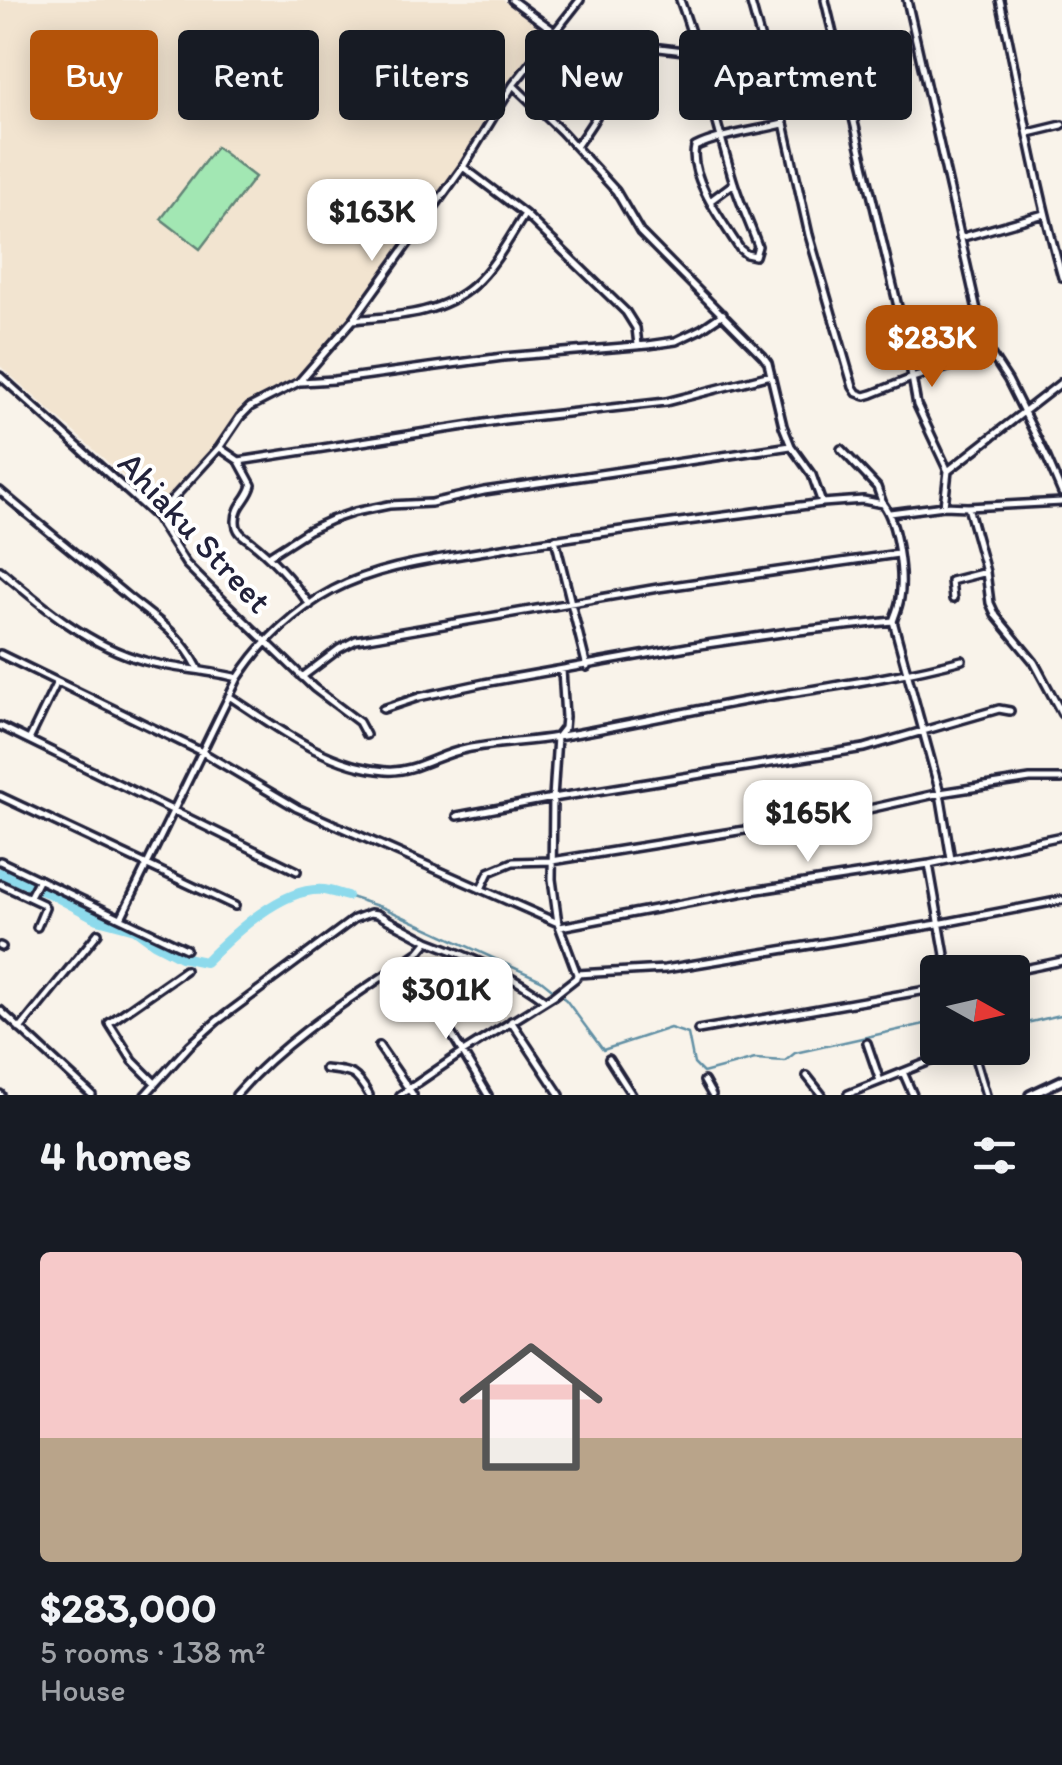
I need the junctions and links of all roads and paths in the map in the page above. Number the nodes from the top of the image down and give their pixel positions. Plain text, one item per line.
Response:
1 (512, 0) edge
2 (580, 0) edge
3 (680, 0) edge
4 (750, 0) edge
5 (825, 0) edge
6 (908, 0) edge
7 (1000, 0) edge
8 (552, 30) edge
9 (557, 30) edge
10 (691, 30) edge
11 (679, 50) edge
12 (525, 69) edge
13 (513, 84) junction
14 (717, 120) edge
15 (784, 124) junction
16 (1062, 125) edge
17 (1029, 133) junction
18 (722, 139) junction
19 (576, 147) junction
20 (463, 167) junction
21 (734, 184) junction
22 (710, 200) junction
23 (525, 214) junction
24 (1044, 214) junction
25 (960, 238) junction
26 (1062, 277) edge
27 (723, 314) junction
28 (353, 320) junction
29 (638, 346) junction
30 (990, 354) junction
31 (770, 375) junction
32 (0, 376) edge
33 (912, 378) junction
34 (298, 382) junction
35 (1062, 382) edge
36 (1023, 413) junction
37 (792, 446) junction
38 (219, 448) junction
39 (840, 449) dead end
40 (240, 461) junction
41 (948, 471) junction
42 (0, 490) edge
43 (1062, 493) edge
44 (1062, 502) edge
45 (822, 503) junction
46 (883, 504) junction
47 (944, 506) junction
48 (968, 507) junction
49 (890, 514) junction
50 (156, 518) junction
51 (555, 539) junction
52 (898, 554) junction
53 (270, 555) junction
54 (0, 570) edge
55 (986, 572) junction
56 (953, 599) dead end
57 (571, 602) junction
58 (310, 605) junction
59 (893, 621) junction
60 (265, 643) junction
61 (0, 654) edge
62 (962, 660) dead end
63 (587, 667) junction
64 (198, 668) junction
65 (562, 670) junction
66 (907, 674) junction
67 (302, 677) junction
68 (238, 678) junction
69 (56, 682) junction
70 (229, 696) junction
71 (383, 708) dead end
72 (1010, 711) dead end
73 (1062, 714) edge
74 (0, 726) edge
75 (924, 732) junction
76 (366, 735) dead end
77 (557, 737) junction
78 (30, 739) junction
79 (202, 752) junction
80 (1062, 779) edge
81 (940, 793) junction
82 (0, 796) edge
83 (553, 798) junction
84 (174, 811) junction
85 (457, 816) dead end
86 (1062, 836) edge
87 (951, 859) junction
88 (0, 860) edge
89 (552, 860) junction
90 (929, 864) junction
91 (147, 866) junction
92 (297, 870) dead end
93 (38, 881) junction
94 (0, 884) edge
95 (481, 889) junction
96 (31, 894) junction
97 (1062, 900) edge
98 (235, 906) dead end
99 (121, 918) junction
100 (938, 924) junction
101 (559, 925) junction
102 (37, 927) dead end
103 (98, 932) dead end
104 (428, 941) junction
105 (186, 949) dead end
106 (944, 955) edge
107 (1062, 961) edge
108 (1030, 968) edge
109 (185, 970) dead end
110 (577, 974) junction
111 (920, 991) edge
112 (545, 1000) junction
113 (0, 1010) edge
114 (442, 1018) dead end
115 (511, 1021) junction
116 (20, 1029) junction
117 (698, 1030) dead end
118 (867, 1043) dead end
119 (379, 1046) dead end
120 (462, 1052) junction
121 (609, 1059) dead end
122 (920, 1065) edge
123 (977, 1065) edge
124 (325, 1069) dead end
125 (902, 1072) junction
126 (807, 1076) dead end
127 (1062, 1080) edge
128 (704, 1081) dead end
129 (880, 1081) junction
130 (155, 1084) junction
131 (411, 1092) edge
132 (147, 1093) edge
133 (848, 1094) edge
134 (92, 1095) edge
135 (236, 1095) edge
136 (370, 1095) edge
137 (400, 1095) edge
138 (488, 1095) edge
139 (560, 1095) edge
140 (632, 1095) edge
141 (712, 1095) edge
142 (822, 1095) edge
143 (913, 1095) edge
144 (986, 1095) edge
145 (1030, 1095) edge

1 - 8 street
2 - 9 street
3 - 10 street
4 - 15 street
5 - 33 street
6 - 25 street
7 - 17 street
11 - 19 street
12 - 13 street
13 - 19 street
13 - 20 street
14 - 18 street
15 - 18 street
15 - 33 street
16 - 17 street
17 - 24 street
18 - 21 street
18 - 22 street
19 - 27 street
20 - 23 street
20 - 28 street
21 - 22 street
21 - 22 street
23 - 28 street
23 - 29 street
24 - 25 street
24 - 26 street
25 - 30 street
27 - 29 street
27 - 31 street
28 - 34 street
29 - 34 street
30 - 33 street
30 - 36 street
31 - 37 street
31 - 40 street
32 - 50 street, Ahiaku Street
33 - 41 street
34 - 38 street
35 - 36 street
36 - 41 street
36 - 43 street
37 - 45 street
37 - 53 street
38 - 40 street
38 - 50 street
39 - 46 street
40 - 53 street
41 - 47 street
42 - 64 street
44 - 48 street
45 - 46 street
45 - 51 street
46 - 49 street
47 - 48 street
47 - 49 street
48 - 55 street
49 - 52 street
50 - 60 street, Ahiaku Street
51 - 57 street
51 - 58 street
52 - 57 street
52 - 59 street
53 - 58 street
54 - 64 street
55 - 56 street
55 - 73 street
57 - 63 street
57 - 67 street
58 - 60 street
59 - 63 street
59 - 66 street
60 - 67 street, Ahiaku Street
60 - 68 street
61 - 69 street
62 - 66 street
63 - 65 street
64 - 68 street
65 - 71 street
65 - 77 street
66 - 75 street
66 - 77 street
67 - 76 street, Ahiaku Street
68 - 70 street
69 - 78 street
69 - 79 street
70 - 77 street
70 - 79 street
72 - 75 street
74 - 78 street
75 - 81 street
75 - 83 street
77 - 83 street
78 - 84 street
79 - 84 street
79 - 95 street
80 - 81 street
81 - 87 street
81 - 89 street
82 - 91 street
83 - 85 street
83 - 89 street
84 - 91 street
84 - 92 street
86 - 87 street
87 - 90 street
88 - 93 street
89 - 95 street
89 - 101 street
90 - 100 street
90 - 101 street
91 - 98 street
91 - 99 street
93 - 96 street
93 - 99 street
94 - 96 street
95 - 101 street
96 - 102 street
97 - 100 street
99 - 105 street
100 - 106 street
100 - 110 street
101 - 110 street
103 - 116 street
104 - 112 street
104 - 130 street
104 - 135 street
107 - 108 street
109 - 130 street
110 - 112 street
111 - 117 street
112 - 115 street
113 - 116 street
114 - 120 street
115 - 120 street
115 - 139 street
116 - 134 street
118 - 129 street
119 - 131 street
120 - 131 street
120 - 138 street
121 - 140 street
122 - 125 street
123 - 144 street
124 - 136 street
125 - 129 street
125 - 143 street
126 - 142 street
127 - 145 main road
128 - 141 street
129 - 133 street
130 - 132 street
131 - 137 street

